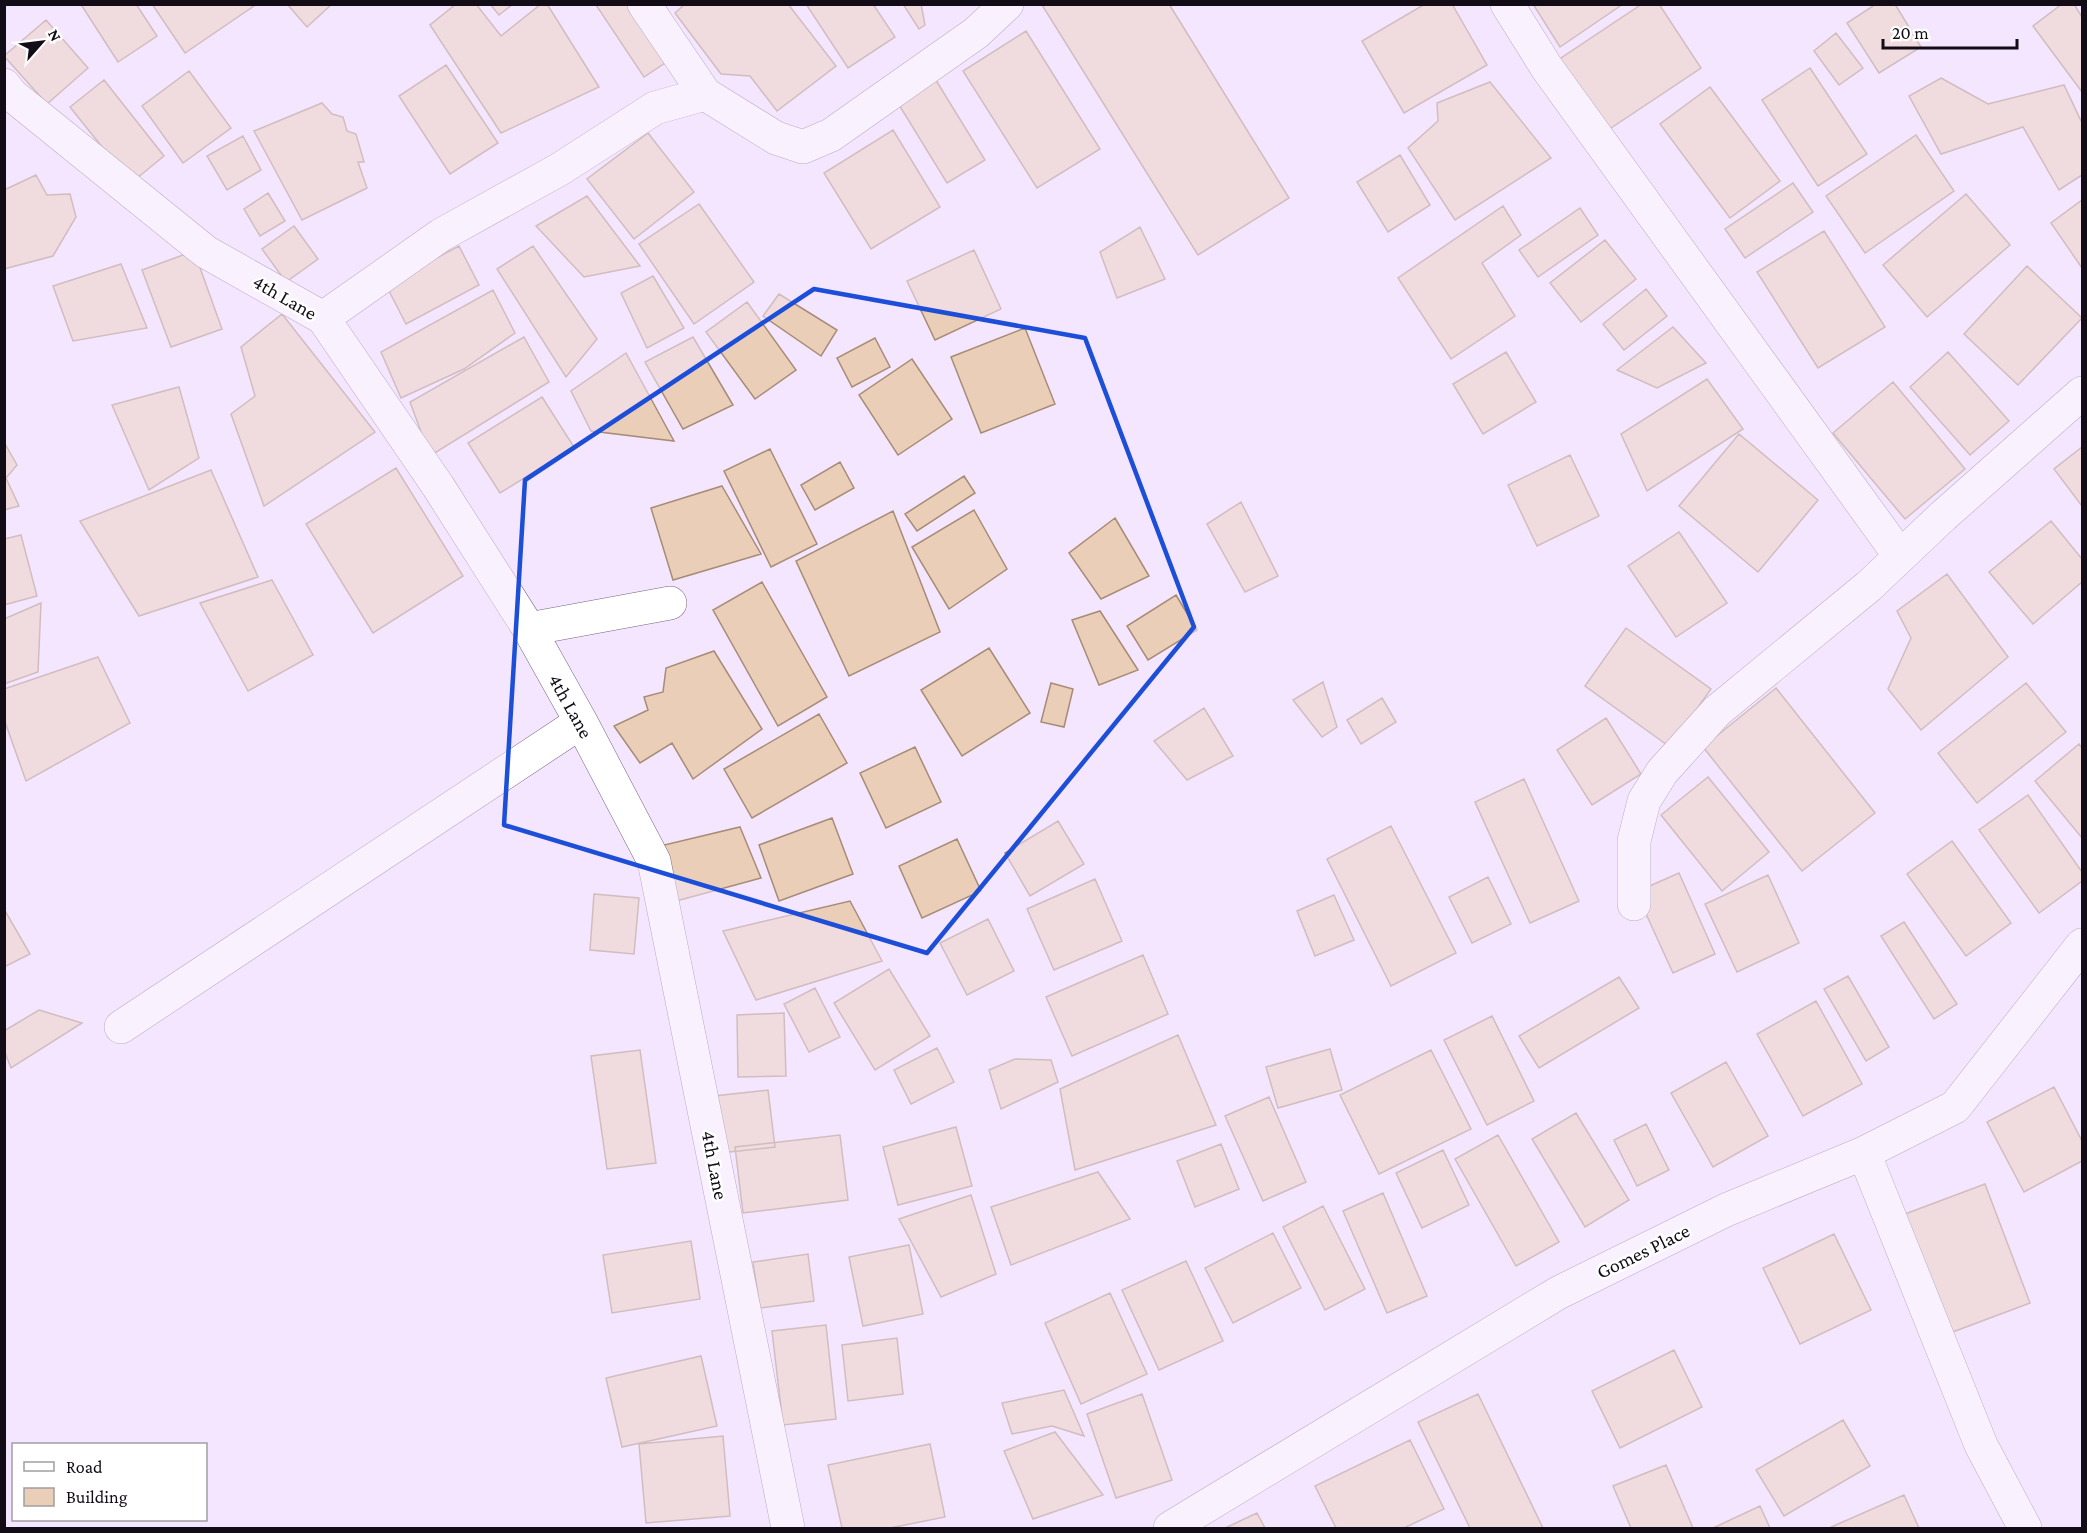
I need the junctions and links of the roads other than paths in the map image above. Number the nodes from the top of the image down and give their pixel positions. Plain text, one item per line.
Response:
1 (644, 4) edge
2 (1007, 4) edge
3 (1507, 4) edge
4 (705, 94) junction
5 (7, 98) edge
6 (322, 318) junction
7 (2082, 393) edge
8 (1900, 556) junction
9 (670, 603) dead end
10 (529, 629) junction
11 (581, 722) junction
12 (1634, 904) dead end
13 (2082, 945) edge
14 (121, 1027) dead end
15 (1864, 1153) junction
16 (788, 1528) edge
17 (1170, 1528) edge
18 (2025, 1528) edge

1 - 4 street
2 - 4 street
3 - 8 street
4 - 6 street
5 - 6 street, 4th Lane
6 - 10 street, 4th Lane
7 - 8 street
8 - 12 street
9 - 10 street
10 - 11 street, 4th Lane
11 - 14 street
11 - 16 street, 4th Lane
13 - 15 street, Gomes Place
15 - 17 street, Gomes Place
15 - 18 street

